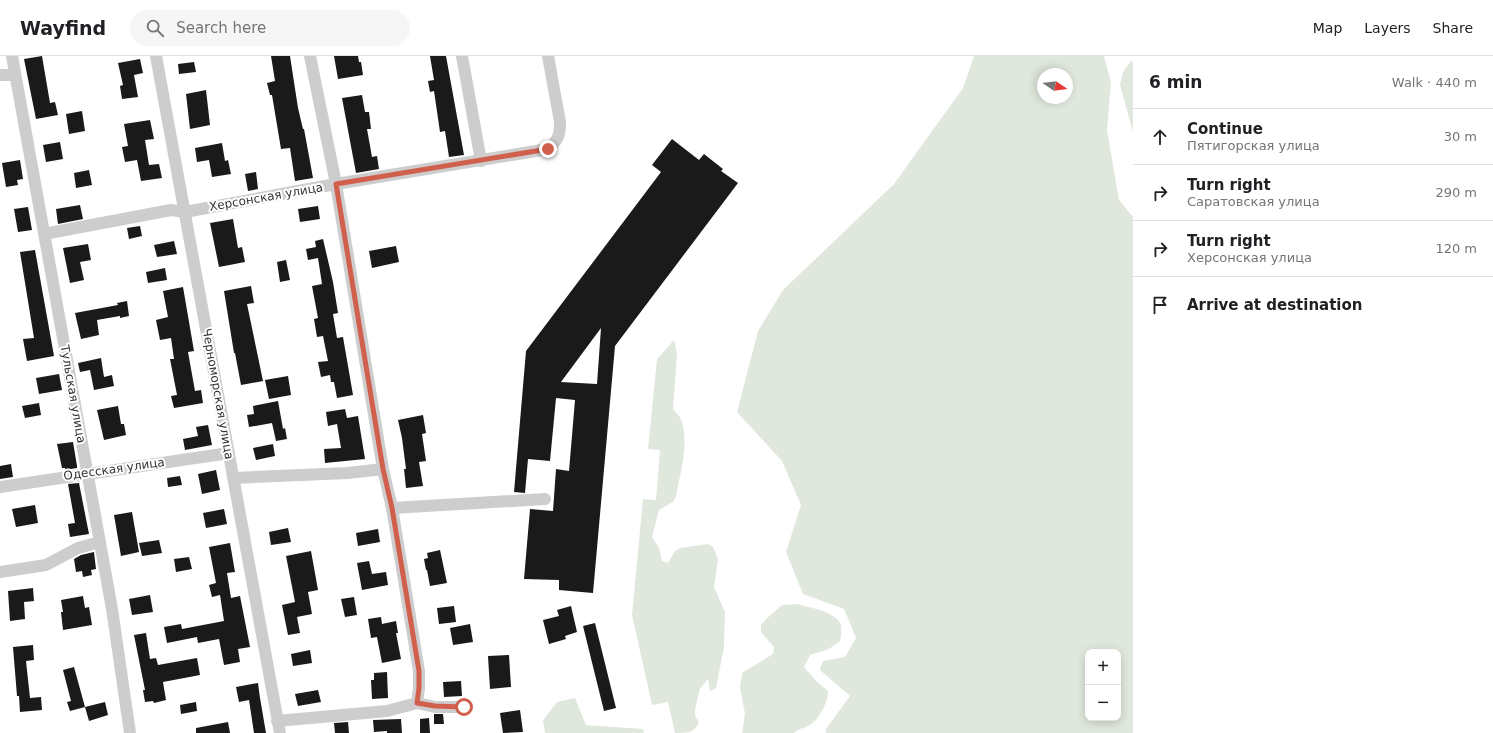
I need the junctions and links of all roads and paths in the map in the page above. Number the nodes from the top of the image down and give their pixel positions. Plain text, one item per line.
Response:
1 (12, 56) edge
2 (156, 56) edge
3 (310, 56) edge
4 (462, 56) edge
5 (548, 56) edge
6 (0, 75) edge
7 (15, 75) junction
8 (481, 161) junction
9 (336, 184) junction
10 (185, 212) junction
11 (44, 234) junction
12 (229, 453) junction
13 (383, 469) junction
14 (88, 473) junction
15 (233, 478) junction
16 (0, 486) edge
17 (545, 499) dead end
18 (392, 508) junction
19 (100, 542) junction
20 (0, 572) edge
21 (417, 703) junction
22 (464, 707) dead end
23 (279, 727) edge
24 (130, 733) edge

1 - 7 street, Тульская улица
2 - 10 street, Черноморская улица
3 - 9 street
4 - 8 street
5 - 8 street, Херсонская улица
6 - 7 street
7 - 11 street, Тульская улица
8 - 9 street, Херсонская улица
9 - 10 street, Херсонская улица
9 - 13 street
10 - 11 street, Херсонская улица
10 - 12 street, Черноморская улица
11 - 14 street, Тульская улица
12 - 14 street, Одесская улица
12 - 15 street, Черноморская улица
13 - 15 street
13 - 18 street
14 - 16 street, Одесская улица
14 - 19 street, Тульская улица
15 - 23 street, Черноморская улица
17 - 18 street
18 - 21 street
19 - 20 street
19 - 24 street, Тульская улица
21 - 22 street
21 - 23 street

